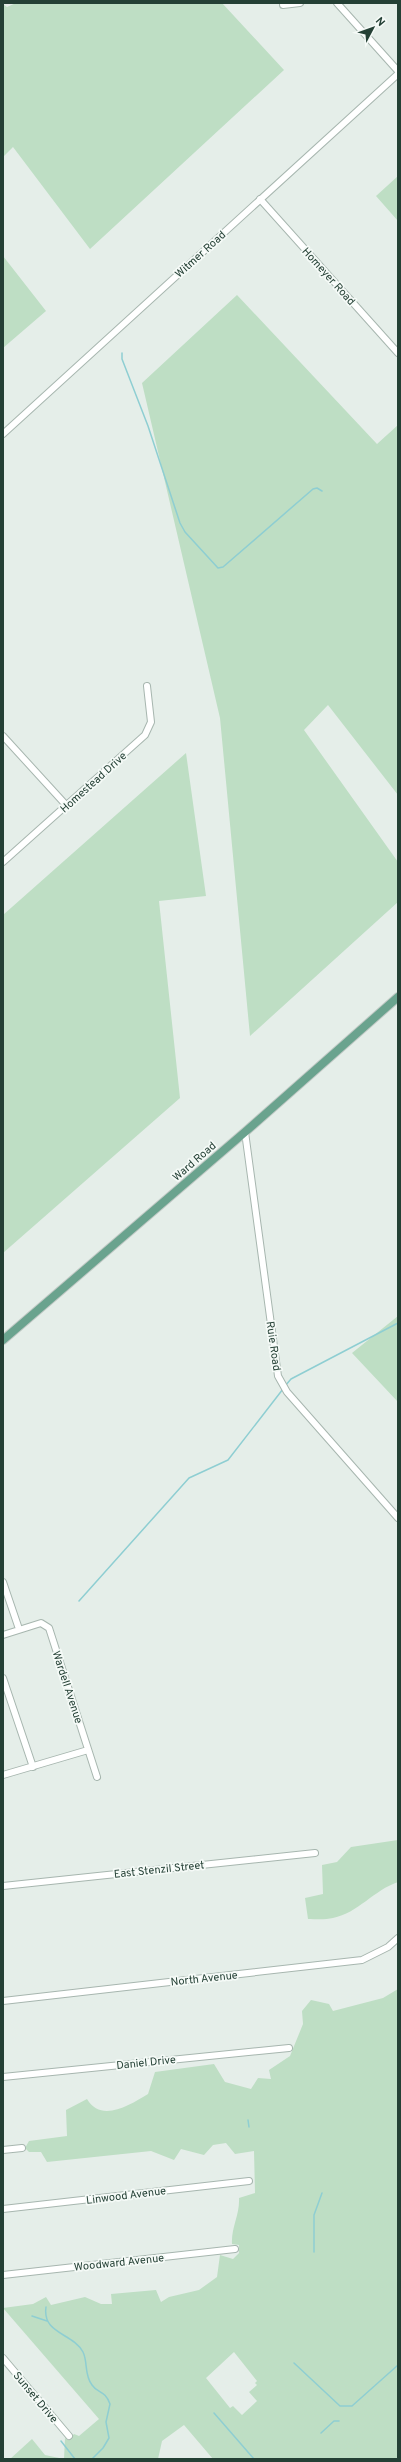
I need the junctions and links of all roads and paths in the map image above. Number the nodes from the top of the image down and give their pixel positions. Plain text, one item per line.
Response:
1 (300, 3) edge
2 (337, 3) edge
3 (283, 5) dead end
4 (398, 70) edge
5 (398, 74) edge
6 (260, 199) junction
7 (398, 353) edge
8 (3, 434) edge
9 (147, 686) dead end
10 (3, 736) edge
11 (66, 806) junction
12 (3, 862) edge
13 (398, 997) edge
14 (245, 1132) junction
15 (3, 1340) edge
16 (398, 1518) edge
17 (3, 1582) edge
18 (19, 1629) junction
19 (3, 1635) edge
20 (3, 1678) edge
21 (88, 1750) junction
22 (33, 1767) junction
23 (3, 1775) edge
24 (97, 1777) dead end
25 (315, 1853) dead end
26 (3, 1886) edge
27 (398, 1938) edge
28 (3, 2001) edge
29 (289, 2048) dead end
30 (3, 2077) edge
31 (22, 2148) dead end
32 (3, 2150) edge
33 (249, 2181) dead end
34 (3, 2209) edge
35 (235, 2250) dead end
36 (3, 2275) edge
37 (3, 2358) edge
38 (69, 2436) dead end

1 - 3 street
2 - 4 street
5 - 6 street, Witmer Road
6 - 7 street, Homeyer Road
6 - 8 street, Witmer Road
9 - 11 street, Homestead Drive
10 - 11 street
11 - 12 street, Homestead Drive
13 - 14 main road, Ward Road
14 - 15 main road, Ward Road
14 - 16 street, Ruie Road
17 - 18 street
18 - 19 street, Wardell Avenue
18 - 21 street, Wardell Avenue
20 - 22 street
21 - 22 street
21 - 24 street, Wardell Avenue
22 - 23 street
25 - 26 street, East Stenzil Street
27 - 28 street, North Avenue
29 - 30 street, Daniel Drive
31 - 32 street
33 - 34 street, Linwood Avenue
35 - 36 street, Woodward Avenue
37 - 38 street, Sunset Drive

